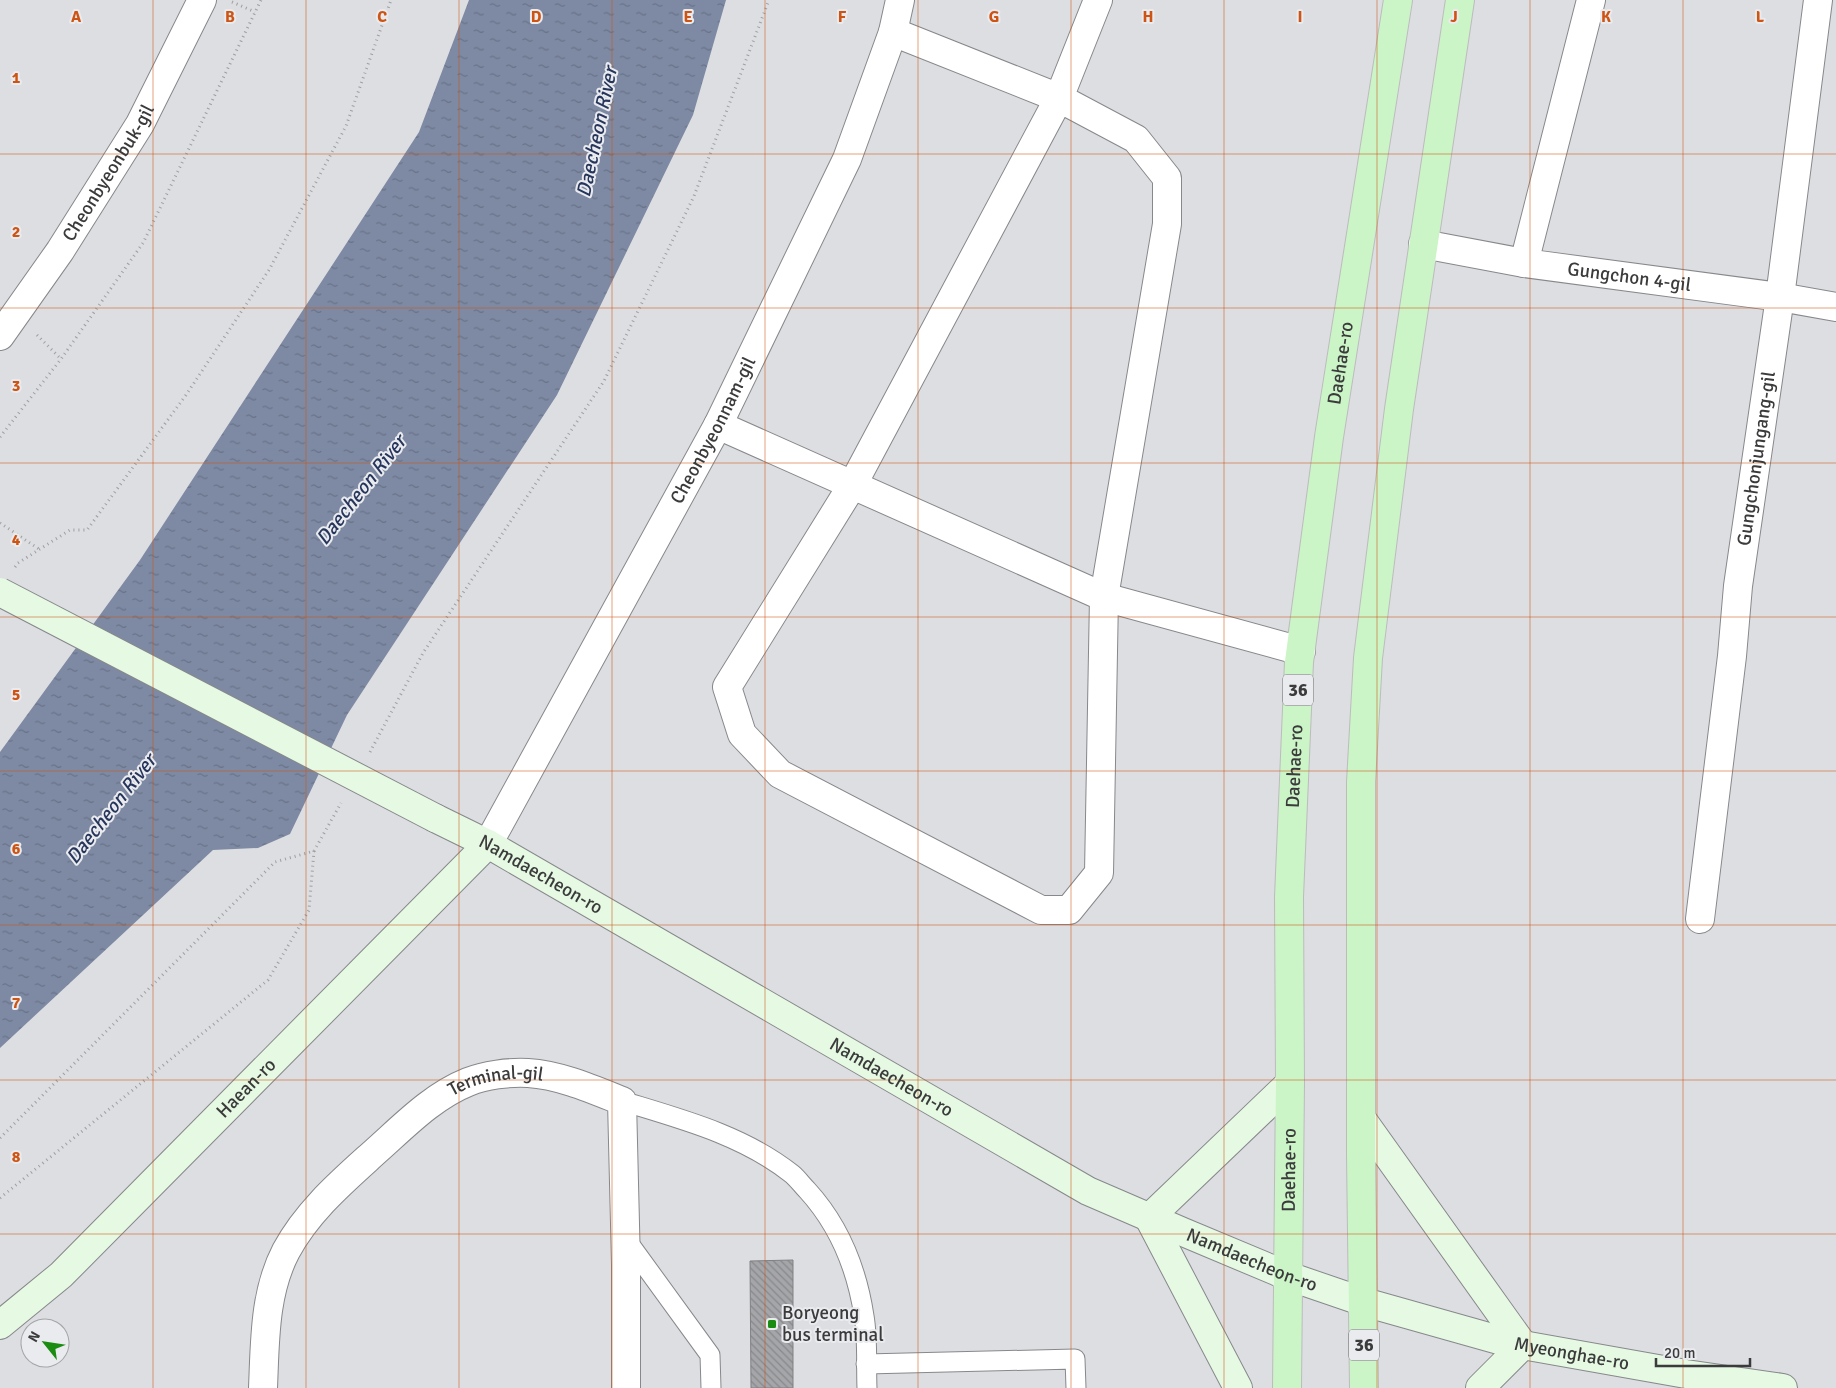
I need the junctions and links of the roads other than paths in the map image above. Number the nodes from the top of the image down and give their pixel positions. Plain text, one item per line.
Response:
1 (202, 0) edge
2 (900, 0) edge
3 (1098, 0) edge
4 (1398, 0) edge
5 (1460, 0) edge
6 (1591, 0) edge
7 (1818, 0) edge
8 (894, 32) junction
9 (1059, 98) junction
10 (1424, 244) junction
11 (1524, 262) junction
12 (1780, 297) junction
13 (1836, 307) edge
14 (0, 336) edge
15 (718, 425) junction
16 (853, 484) junction
17 (7, 581) edge
18 (1104, 597) junction
19 (1301, 651) junction
20 (488, 844) junction
21 (1700, 919) dead end
22 (1290, 1083) junction
23 (622, 1100) junction
24 (1361, 1118) junction
25 (1149, 1218) junction
26 (625, 1238) junction
27 (1288, 1276) junction
28 (1364, 1302) junction
29 (0, 1325) edge
30 (1523, 1345) junction
31 (866, 1364) junction
32 (263, 1388) edge
33 (626, 1388) edge
34 (711, 1388) edge
35 (867, 1388) edge
36 (1076, 1388) edge
37 (1238, 1388) edge
38 (1287, 1388) edge
39 (1364, 1388) edge
40 (1480, 1388) edge
41 (1783, 1388) edge

1 - 14 street, Cheonbyeonbuk-gil
2 - 8 street, Cheonbyeonnam-gil
3 - 9 street
4 - 19 main road, Daehae-ro / 36
5 - 10 main road, 36
6 - 11 street
7 - 12 street, Gungchonjungang-gil
8 - 9 street
8 - 15 street, Cheonbyeonnam-gil
9 - 16 street
9 - 18 street
10 - 11 street, Gungchon 4-gil
10 - 24 main road, 36
11 - 12 street, Gungchon 4-gil
12 - 13 street, Gungchon 4-gil
12 - 21 street, Gungchonjungang-gil
15 - 16 street
15 - 20 street, Cheonbyeonnam-gil
16 - 18 street
16 - 18 street
17 - 20 main road, Namdaecheon-ro, bridge
18 - 19 street
19 - 22 main road, Daehae-ro / 36
20 - 25 main road, Namdaecheon-ro
20 - 29 main road, Haean-ro
22 - 25 main road
22 - 27 main road, Daehae-ro / 36
23 - 26 street
23 - 31 lane
23 - 32 street, Terminal-gil
24 - 28 main road, 36
24 - 30 main road
25 - 27 main road, Namdaecheon-ro
25 - 37 main road
26 - 33 street
26 - 34 lane
27 - 28 main road, Namdaecheon-ro
27 - 38 main road, Daehae-ro / 36
28 - 30 main road, Myeonghae-ro
28 - 39 main road, 36
30 - 40 main road
30 - 41 main road, Myeonghae-ro
31 - 35 lane
31 - 36 lane

